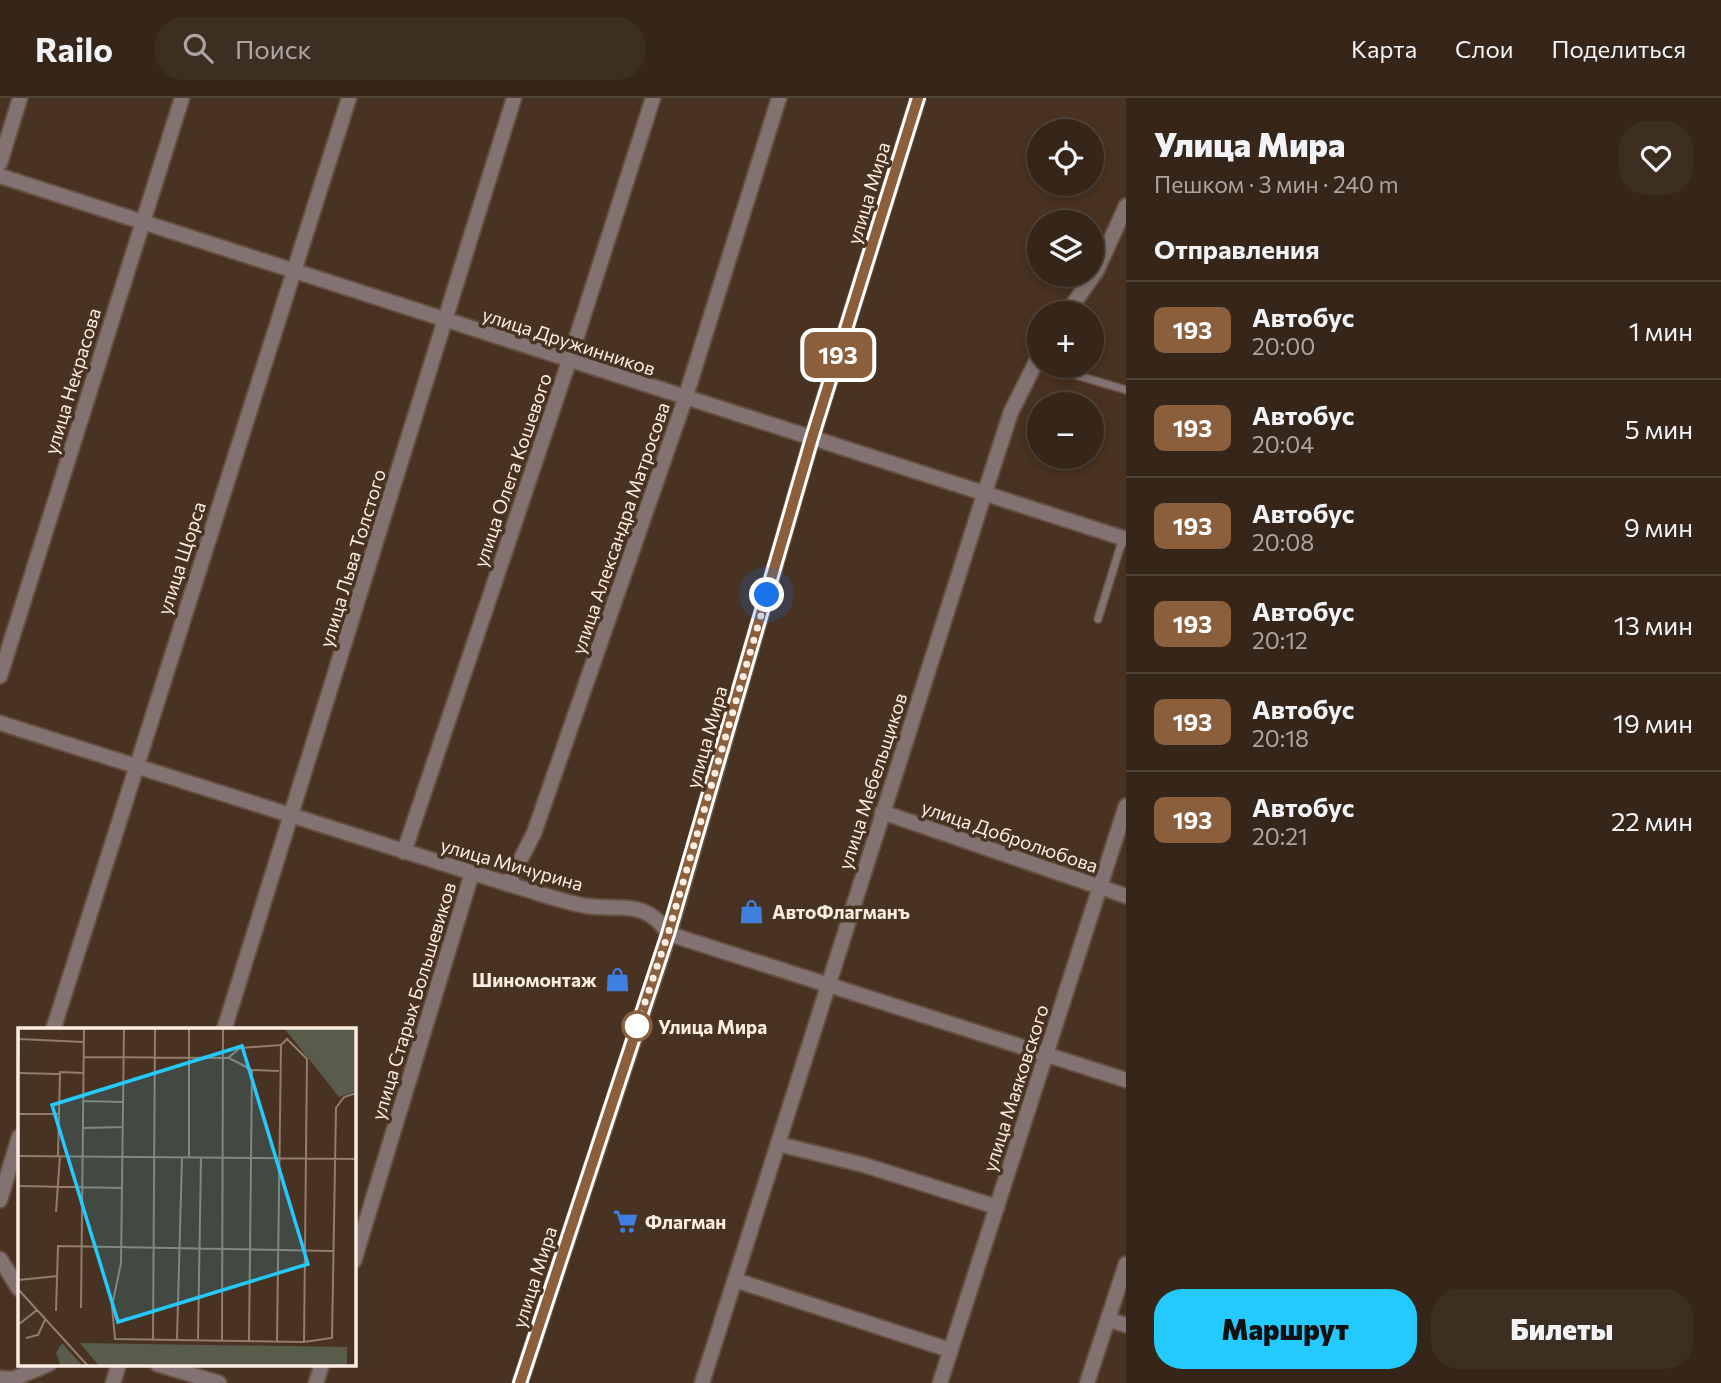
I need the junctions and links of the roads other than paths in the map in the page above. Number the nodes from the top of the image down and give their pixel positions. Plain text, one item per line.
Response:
1 (20, 98) edge
2 (182, 98) edge
3 (349, 98) edge
4 (514, 98) edge
5 (653, 98) edge
6 (779, 98) edge
7 (918, 98) edge
8 (0, 163) edge
9 (0, 177) edge
10 (1126, 206) edge
11 (142, 223) junction
12 (294, 272) junction
13 (1076, 301) edge
14 (446, 321) junction
15 (569, 361) junction
16 (1031, 378) edge
17 (1089, 378) edge
18 (1126, 390) edge
19 (685, 399) junction
20 (812, 438) junction
21 (984, 495) junction
22 (1125, 538) edge
23 (1098, 619) dead end
24 (0, 676) edge
25 (0, 723) edge
26 (134, 766) junction
27 (1126, 806) edge
28 (882, 812) junction
29 (292, 815) junction
30 (404, 852) junction
31 (472, 873) junction
32 (508, 884) junction
33 (1101, 887) junction
34 (1126, 896) edge
35 (668, 934) junction
36 (828, 983) junction
37 (54, 1028) edge
38 (225, 1028) edge
39 (1047, 1054) junction
40 (1126, 1080) edge
41 (18, 1141) edge
42 (778, 1144) junction
43 (0, 1200) edge
44 (997, 1208) junction
45 (355, 1258) edge
46 (0, 1259) edge
47 (1126, 1264) edge
48 (735, 1280) junction
49 (18, 1287) edge
50 (1109, 1320) junction
51 (1126, 1325) edge
52 (950, 1350) junction
53 (44, 1366) edge
54 (118, 1366) edge
55 (164, 1366) edge
56 (321, 1366) edge
57 (0, 1378) edge
58 (113, 1383) edge
59 (219, 1383) edge
60 (316, 1383) edge
61 (520, 1383) edge
62 (702, 1383) edge
63 (940, 1383) edge
64 (1087, 1383) edge

1 - 8 street
2 - 11 street, улица Некрасова
3 - 12 street, улица Щорса
4 - 14 street, улица Льва Толстого
5 - 15 street, улица Олега Кошевого
6 - 19 street, улица Александра Матросова
7 - 20 street, улица Мира
9 - 11 street, улица Дружинников
10 - 13 street
11 - 12 street, улица Дружинников
11 - 24 street, улица Некрасова
12 - 14 street, улица Дружинников
12 - 26 street, улица Щорса
14 - 15 street, улица Дружинников
14 - 29 street, улица Льва Толстого
15 - 19 street, улица Дружинников
15 - 30 street, улица Олега Кошевого
16 - 21 street, улица Мебельщиков
17 - 18 lane
19 - 20 street, улица Дружинников
19 - 32 street, улица Александра Матросова
20 - 21 street, улица Дружинников
20 - 35 street, улица Мира
21 - 22 street, улица Дружинников
21 - 28 street, улица Мебельщиков
22 - 23 lane
25 - 26 street, улица Мичурина
26 - 29 street, улица Мичурина
26 - 37 street, улица Щорса
27 - 33 street, улица Маяковского
28 - 33 street, улица Добролюбова
28 - 36 street, улица Мебельщиков
29 - 30 street, улица Мичурина
29 - 38 street, улица Льва Толстого
30 - 31 street, улица Мичурина
31 - 32 street, улица Мичурина
31 - 45 street, улица Старых Большевиков
32 - 35 street, улица Мичурина
33 - 34 street, улица Добролюбова
33 - 39 street, улица Маяковского
35 - 36 street, улица Мичурина
35 - 61 street, улица Мира
36 - 39 street, улица Мичурина
36 - 42 street, улица Мебельщиков
39 - 40 street, улица Мичурина
39 - 44 street, улица Маяковского
41 - 43 street
42 - 44 street
42 - 48 street, улица Мебельщиков
44 - 52 street, улица Маяковского
46 - 49 street
47 - 50 street
48 - 52 street
48 - 62 street, улица Мебельщиков
50 - 51 street
50 - 64 street
52 - 63 street, улица Маяковского
53 - 57 street
54 - 58 street
55 - 59 street
56 - 60 street

